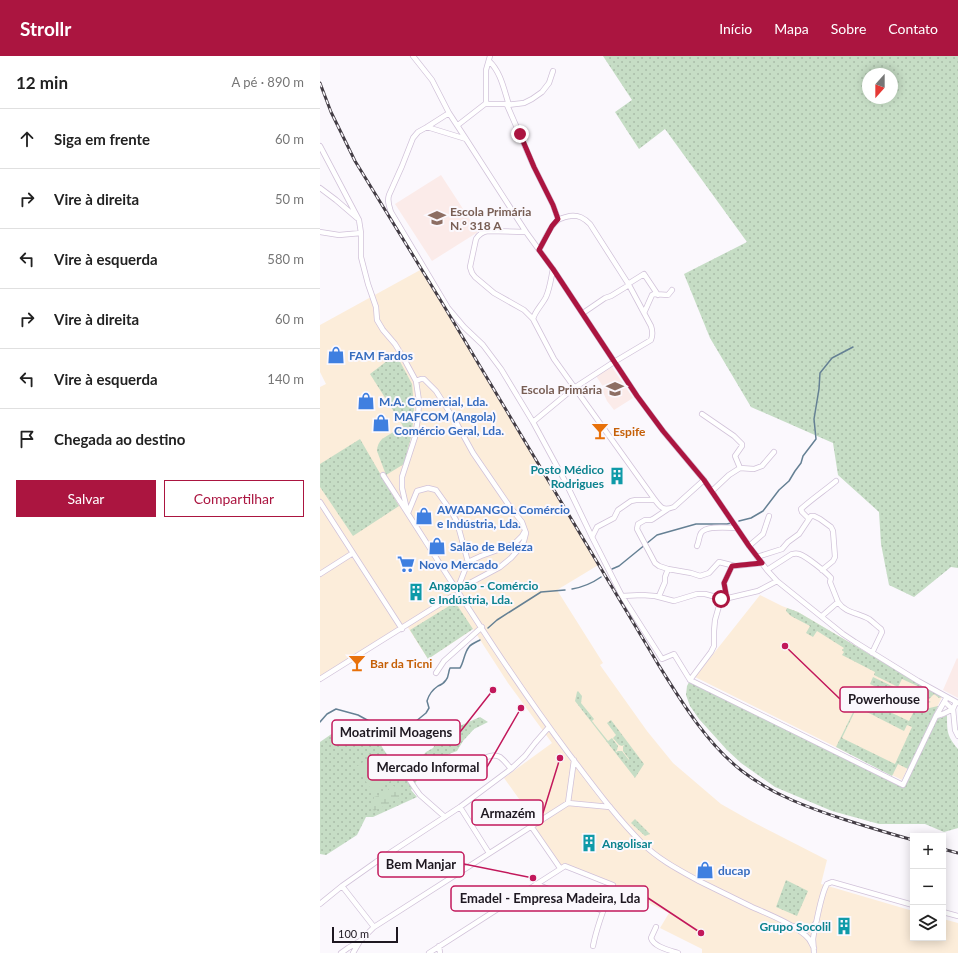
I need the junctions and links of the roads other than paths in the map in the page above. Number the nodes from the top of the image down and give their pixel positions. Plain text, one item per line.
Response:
1 (413, 56) edge
2 (490, 59) edge
3 (553, 71) dead end
4 (486, 104) junction
5 (508, 105) junction
6 (449, 112) junction
7 (458, 125) junction
8 (427, 128) junction
9 (466, 139) junction
10 (320, 146) edge
11 (320, 188) edge
12 (558, 219) junction
13 (359, 220) junction
14 (320, 232) edge
15 (526, 232) junction
16 (361, 233) junction
17 (539, 250) junction
18 (553, 269) junction
19 (629, 284) junction
20 (672, 290) dead end
21 (658, 294) junction
22 (583, 313) junction
23 (644, 313) junction
24 (533, 319) junction
25 (614, 362) junction
26 (416, 381) junction
27 (574, 388) junction
28 (702, 414) dead end
29 (533, 422) junction
30 (774, 452) dead end
31 (740, 468) junction
32 (383, 475) dead end
33 (704, 480) junction
34 (836, 481) dead end
35 (712, 491) junction
36 (655, 500) junction
37 (320, 502) edge
38 (668, 509) junction
39 (408, 513) junction
40 (769, 516) dead end
41 (809, 519) junction
42 (737, 528) junction
43 (526, 530) junction
44 (592, 537) junction
45 (697, 546) dead end
46 (749, 546) junction
47 (353, 553) junction
48 (757, 557) junction
49 (468, 562) junction
50 (762, 563) junction
51 (732, 566) junction
52 (668, 569) junction
53 (767, 570) junction
54 (822, 570) junction
55 (320, 574) edge
56 (777, 581) junction
57 (457, 590) junction
58 (622, 596) junction
59 (659, 596) junction
60 (721, 599) junction
61 (727, 599) junction
62 (463, 600) junction
63 (838, 602) junction
64 (822, 616) junction
65 (482, 627) junction
66 (402, 629) junction
67 (872, 653) junction
68 (436, 673) dead end
69 (320, 679) edge
70 (690, 680) junction
71 (946, 700) junction
72 (957, 703) edge
73 (953, 709) junction
74 (936, 716) junction
75 (549, 727) junction
76 (958, 736) edge
77 (574, 760) junction
78 (460, 766) dead end
79 (511, 769) junction
80 (403, 770) dead end
81 (568, 802) junction
82 (460, 807) junction
83 (610, 807) junction
84 (445, 817) junction
85 (531, 826) junction
86 (489, 853) junction
87 (560, 868) junction
88 (536, 884) junction
89 (342, 886) junction
90 (320, 904) edge
91 (910, 904) edge
92 (603, 911) junction
93 (946, 913) edge
94 (958, 916) edge
95 (786, 923) junction
96 (816, 923) junction
97 (374, 927) junction
98 (656, 927) dead end
99 (360, 941) junction
100 (439, 946) junction
101 (593, 946) dead end
102 (814, 950) edge
103 (341, 953) edge
104 (353, 953) edge
105 (429, 953) edge
106 (440, 953) edge
107 (678, 953) edge

1 - 6 street
2 - 4 street
2 - 5 street
3 - 5 street
4 - 5 street
4 - 7 street
5 - 12 street
6 - 7 street
6 - 8 street
7 - 9 street
8 - 9 street
8 - 29 street
9 - 15 street
10 - 13 street
11 - 13 street
12 - 17 street
12 - 19 street
13 - 16 street
14 - 16 street
15 - 17 street
15 - 24 street
16 - 26 street
17 - 18 street
18 - 22 street
18 - 24 street
19 - 21 street
19 - 22 street
19 - 23 street
20 - 21 street
21 - 23 street
22 - 25 street
23 - 25 street
24 - 27 street
25 - 27 street
25 - 33 street
26 - 39 street
26 - 43 street
27 - 29 street
27 - 36 street
28 - 31 street
29 - 44 street
30 - 31 street
31 - 35 street
32 - 39 street
33 - 35 street
33 - 38 street
34 - 41 street
35 - 42 street
36 - 38 street
36 - 44 street
37 - 47 street
38 - 52 street
39 - 49 street
39 - 57 street
40 - 46 street
41 - 48 street
41 - 54 street
42 - 45 street
42 - 46 street
43 - 49 street
43 - 57 street
44 - 58 street
46 - 48 street
47 - 55 street
47 - 66 street
48 - 50 street
49 - 57 street
50 - 51 street
50 - 53 street
51 - 52 street
51 - 61 street
52 - 59 street
53 - 54 street
53 - 56 street
54 - 63 street
56 - 61 street
56 - 64 street
57 - 62 street
58 - 59 street
58 - 70 street
59 - 60 street
60 - 61 street
60 - 70 street
62 - 65 street
62 - 66 street
63 - 64 street
63 - 67 street
64 - 67 street
65 - 68 street
65 - 75 street
66 - 69 street
67 - 71 street
70 - 74 street
71 - 72 street
71 - 73 street
71 - 74 street
72 - 73 street
73 - 74 street
73 - 76 street
75 - 77 street
75 - 79 street
77 - 81 street
77 - 83 street
78 - 79 street
79 - 82 street
80 - 84 street
81 - 83 street
81 - 85 street
82 - 84 street
82 - 86 street
83 - 95 street
84 - 89 street
85 - 86 street
85 - 87 street
86 - 97 street
87 - 88 street
87 - 92 street
88 - 92 street
88 - 100 street
89 - 90 street
89 - 97 street
91 - 96 street
92 - 101 street
93 - 94 street
95 - 96 street
95 - 102 street
96 - 102 street
97 - 99 street
98 - 107 street
99 - 103 street
99 - 104 street
100 - 105 street
100 - 106 street

